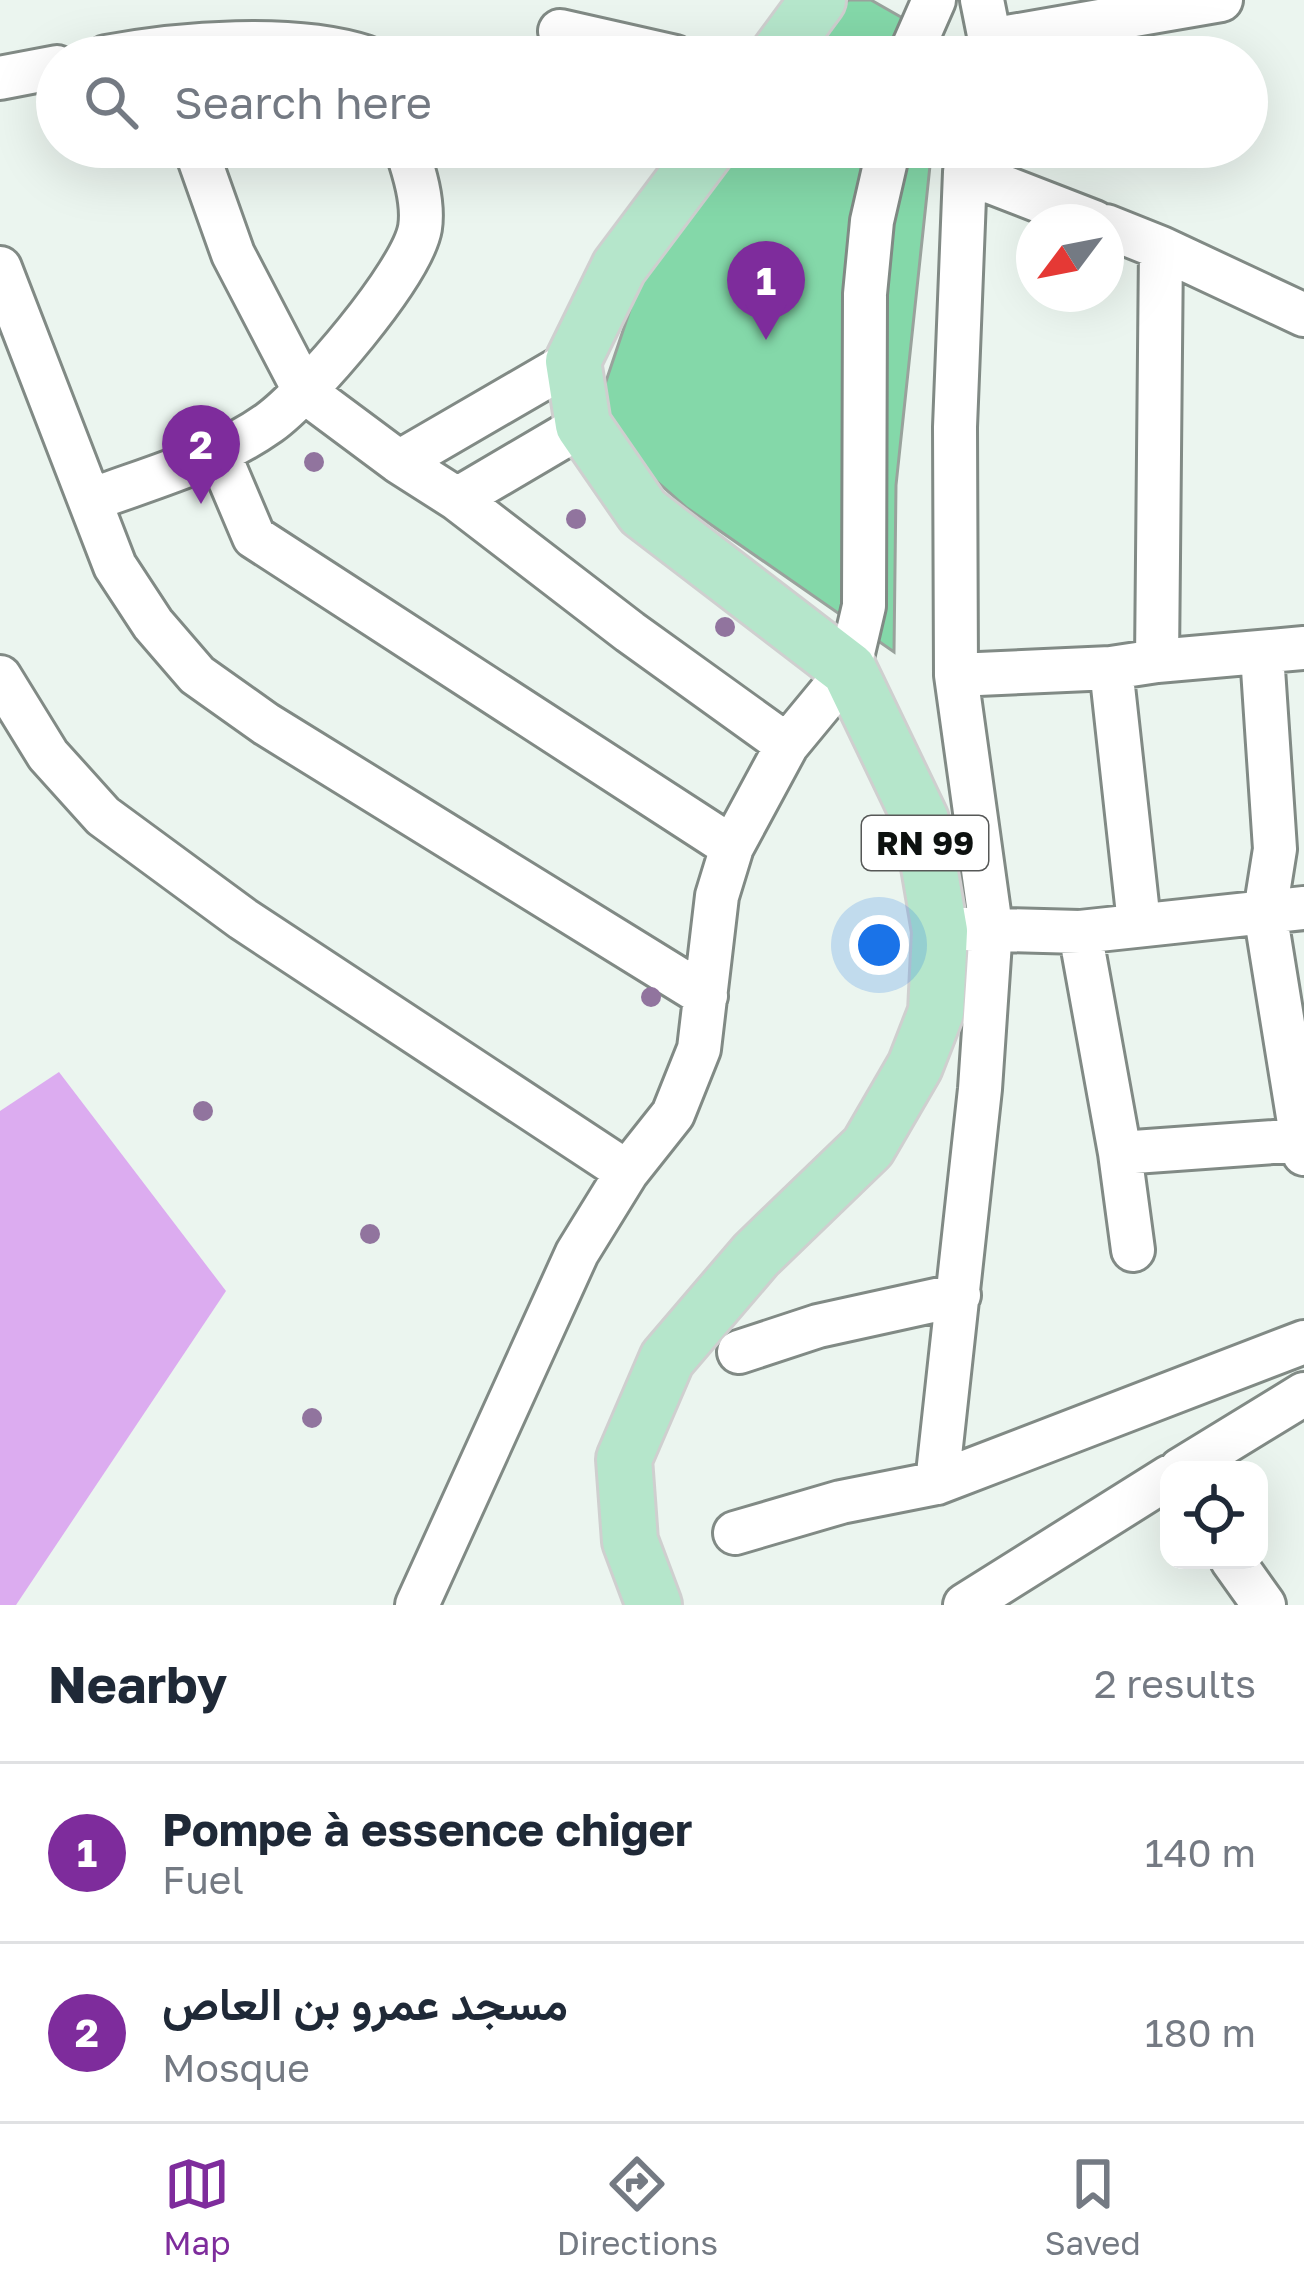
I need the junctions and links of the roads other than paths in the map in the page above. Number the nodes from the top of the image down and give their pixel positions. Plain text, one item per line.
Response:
1 (818, 0) edge
2 (934, 0) edge
3 (1221, 0) edge
4 (560, 31) dead end
5 (986, 32) edge
6 (582, 36) edge
7 (791, 36) edge
8 (918, 36) edge
9 (36, 71) edge
10 (0, 78) edge
11 (202, 168) edge
12 (413, 168) edge
13 (694, 168) edge
14 (884, 168) edge
15 (968, 168) edge
16 (986, 168) edge
17 (1058, 204) edge
18 (1124, 233) edge
19 (1161, 248) junction
20 (0, 268) edge
21 (1304, 315) edge
22 (573, 361) junction
23 (305, 392) junction
24 (583, 425) junction
25 (218, 452) junction
26 (399, 462) junction
27 (458, 499) junction
28 (91, 500) junction
29 (1304, 648) edge
30 (1262, 654) junction
31 (1157, 661) junction
32 (1111, 668) junction
33 (849, 670) junction
34 (956, 675) junction
35 (0, 677) edge
36 (787, 745) junction
37 (732, 847) junction
38 (1284, 910) edge
39 (1139, 923) junction
40 (965, 929) junction
41 (1080, 932) junction
42 (706, 996) junction
43 (1303, 1147) edge
44 (1120, 1153) junction
45 (627, 1172) junction
46 (1133, 1250) dead end
47 (959, 1294) junction
48 (1304, 1342) edge
49 (739, 1352) dead end
50 (1304, 1394) edge
51 (1195, 1461) edge
52 (937, 1483) junction
53 (1160, 1483) edge
54 (735, 1533) dead end
55 (1238, 1569) edge
56 (981, 1600) edge
57 (417, 1605) edge
58 (655, 1605) edge
59 (1264, 1605) edge

1 - 7 main road
2 - 8 street
3 - 5 street
4 - 6 street
9 - 10 street
11 - 23 street
12 - 23 street
13 - 22 main road
14 - 33 street
15 - 34 street
16 - 17 street
18 - 19 street
19 - 21 street
19 - 31 street
20 - 28 street
22 - 24 main road, RN 99
22 - 26 street
23 - 25 street
23 - 26 street
24 - 27 street
24 - 33 main road, RN 99
25 - 28 street
25 - 37 street
26 - 27 street
27 - 36 street
28 - 42 street
29 - 30 street
30 - 31 street
30 - 38 street
31 - 32 street
32 - 34 street
32 - 39 street
33 - 36 street
33 - 40 main road, RN 99
34 - 40 street
35 - 45 street
36 - 37 street
37 - 42 street
38 - 39 street
38 - 43 street
39 - 41 street
40 - 41 street
40 - 47 street
40 - 58 main road, RN 99
41 - 44 street
42 - 45 street
43 - 44 street
44 - 46 street
45 - 57 street
47 - 49 street
47 - 52 street
48 - 52 street
50 - 51 street
52 - 54 street
53 - 56 street
55 - 59 street

